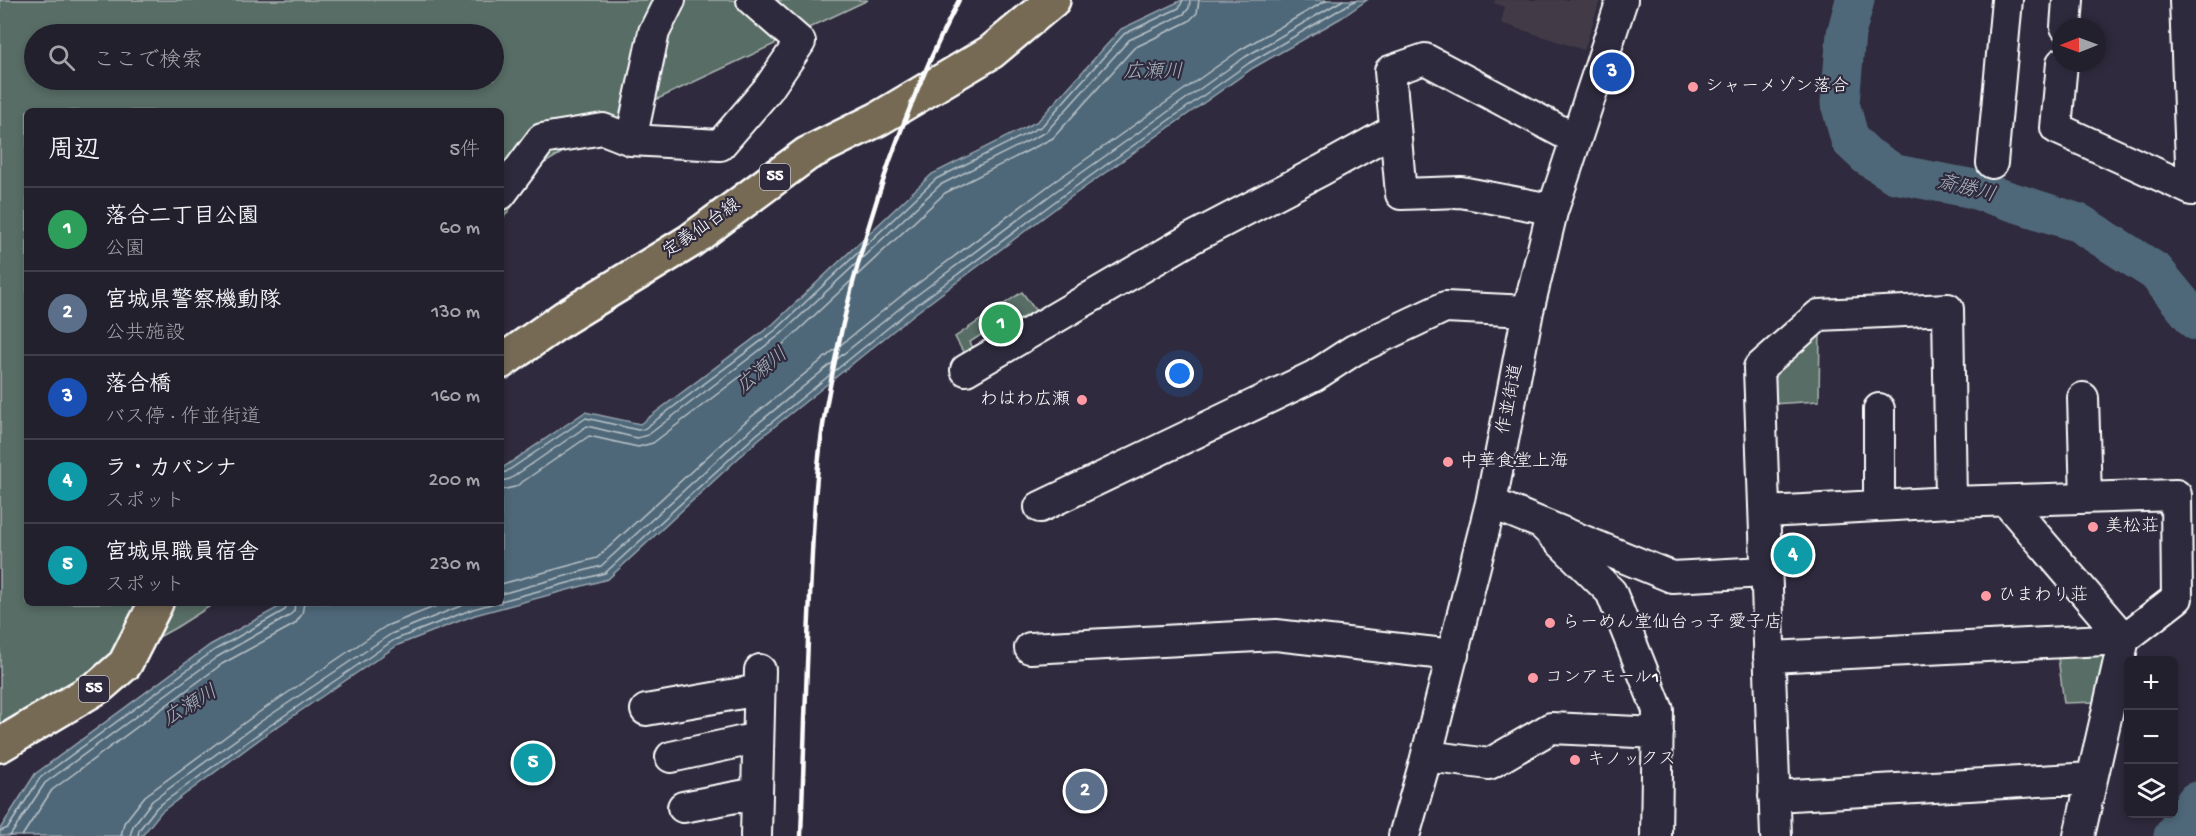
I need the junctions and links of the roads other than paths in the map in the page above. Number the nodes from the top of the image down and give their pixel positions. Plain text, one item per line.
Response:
1 (670, 0) edge
2 (752, 0) edge
3 (1053, 0) edge
4 (1622, 0) edge
5 (2007, 0) edge
6 (2068, 0) edge
7 (2185, 0) edge
8 (2067, 18) edge
9 (2061, 72) edge
10 (1394, 130) junction
11 (1575, 139) junction
12 (631, 140) junction
13 (1992, 163) dead end
14 (504, 190) edge
15 (2194, 190) edge
16 (1552, 212) junction
17 (1528, 311) junction
18 (504, 360) edge
19 (966, 369) dead end
20 (2083, 398) dead end
21 (1879, 409) dead end
22 (2086, 498) junction
23 (2006, 501) junction
24 (1951, 502) junction
25 (1491, 503) junction
26 (1879, 506) junction
27 (1040, 507) dead end
28 (1765, 512) junction
29 (1542, 524) junction
30 (1765, 572) junction
31 (154, 606) edge
32 (2124, 639) junction
33 (1030, 648) dead end
34 (1453, 655) junction
35 (1769, 657) junction
36 (646, 710) dead end
37 (1658, 733) junction
38 (758, 738) junction
39 (0, 745) edge
40 (1427, 756) junction
41 (671, 757) dead end
42 (2092, 778) junction
43 (757, 793) junction
44 (1774, 796) junction
45 (683, 807) dead end
46 (756, 836) edge
47 (1404, 836) edge
48 (1656, 836) edge
49 (1776, 836) edge
50 (2079, 836) edge

1 - 12 street
2 - 12 street
3 - 18 main road, 定義仙台線 / 55
4 - 11 street, 作並街道
5 - 13 street
6 - 8 street
7 - 15 street
9 - 15 street
10 - 11 street
10 - 16 street
10 - 19 street
11 - 16 street, 作並街道
12 - 14 street
16 - 17 street, 作並街道
17 - 25 street, 作並街道
17 - 27 street
20 - 22 street
21 - 26 street
22 - 23 street
22 - 32 street
23 - 24 street
23 - 32 street
24 - 26 street
24 - 28 street
25 - 29 street
25 - 34 street, 作並街道
26 - 28 street
28 - 30 street
29 - 30 street
29 - 37 street
30 - 35 street
31 - 39 main road, 55
32 - 35 street
32 - 42 street
33 - 34 street
34 - 40 street, 作並街道
35 - 44 street
36 - 38 street
37 - 40 street
37 - 48 street
38 - 41 street
38 - 43 street
40 - 47 street, 作並街道
42 - 44 street
42 - 50 street
43 - 45 street
43 - 46 street
44 - 49 street

